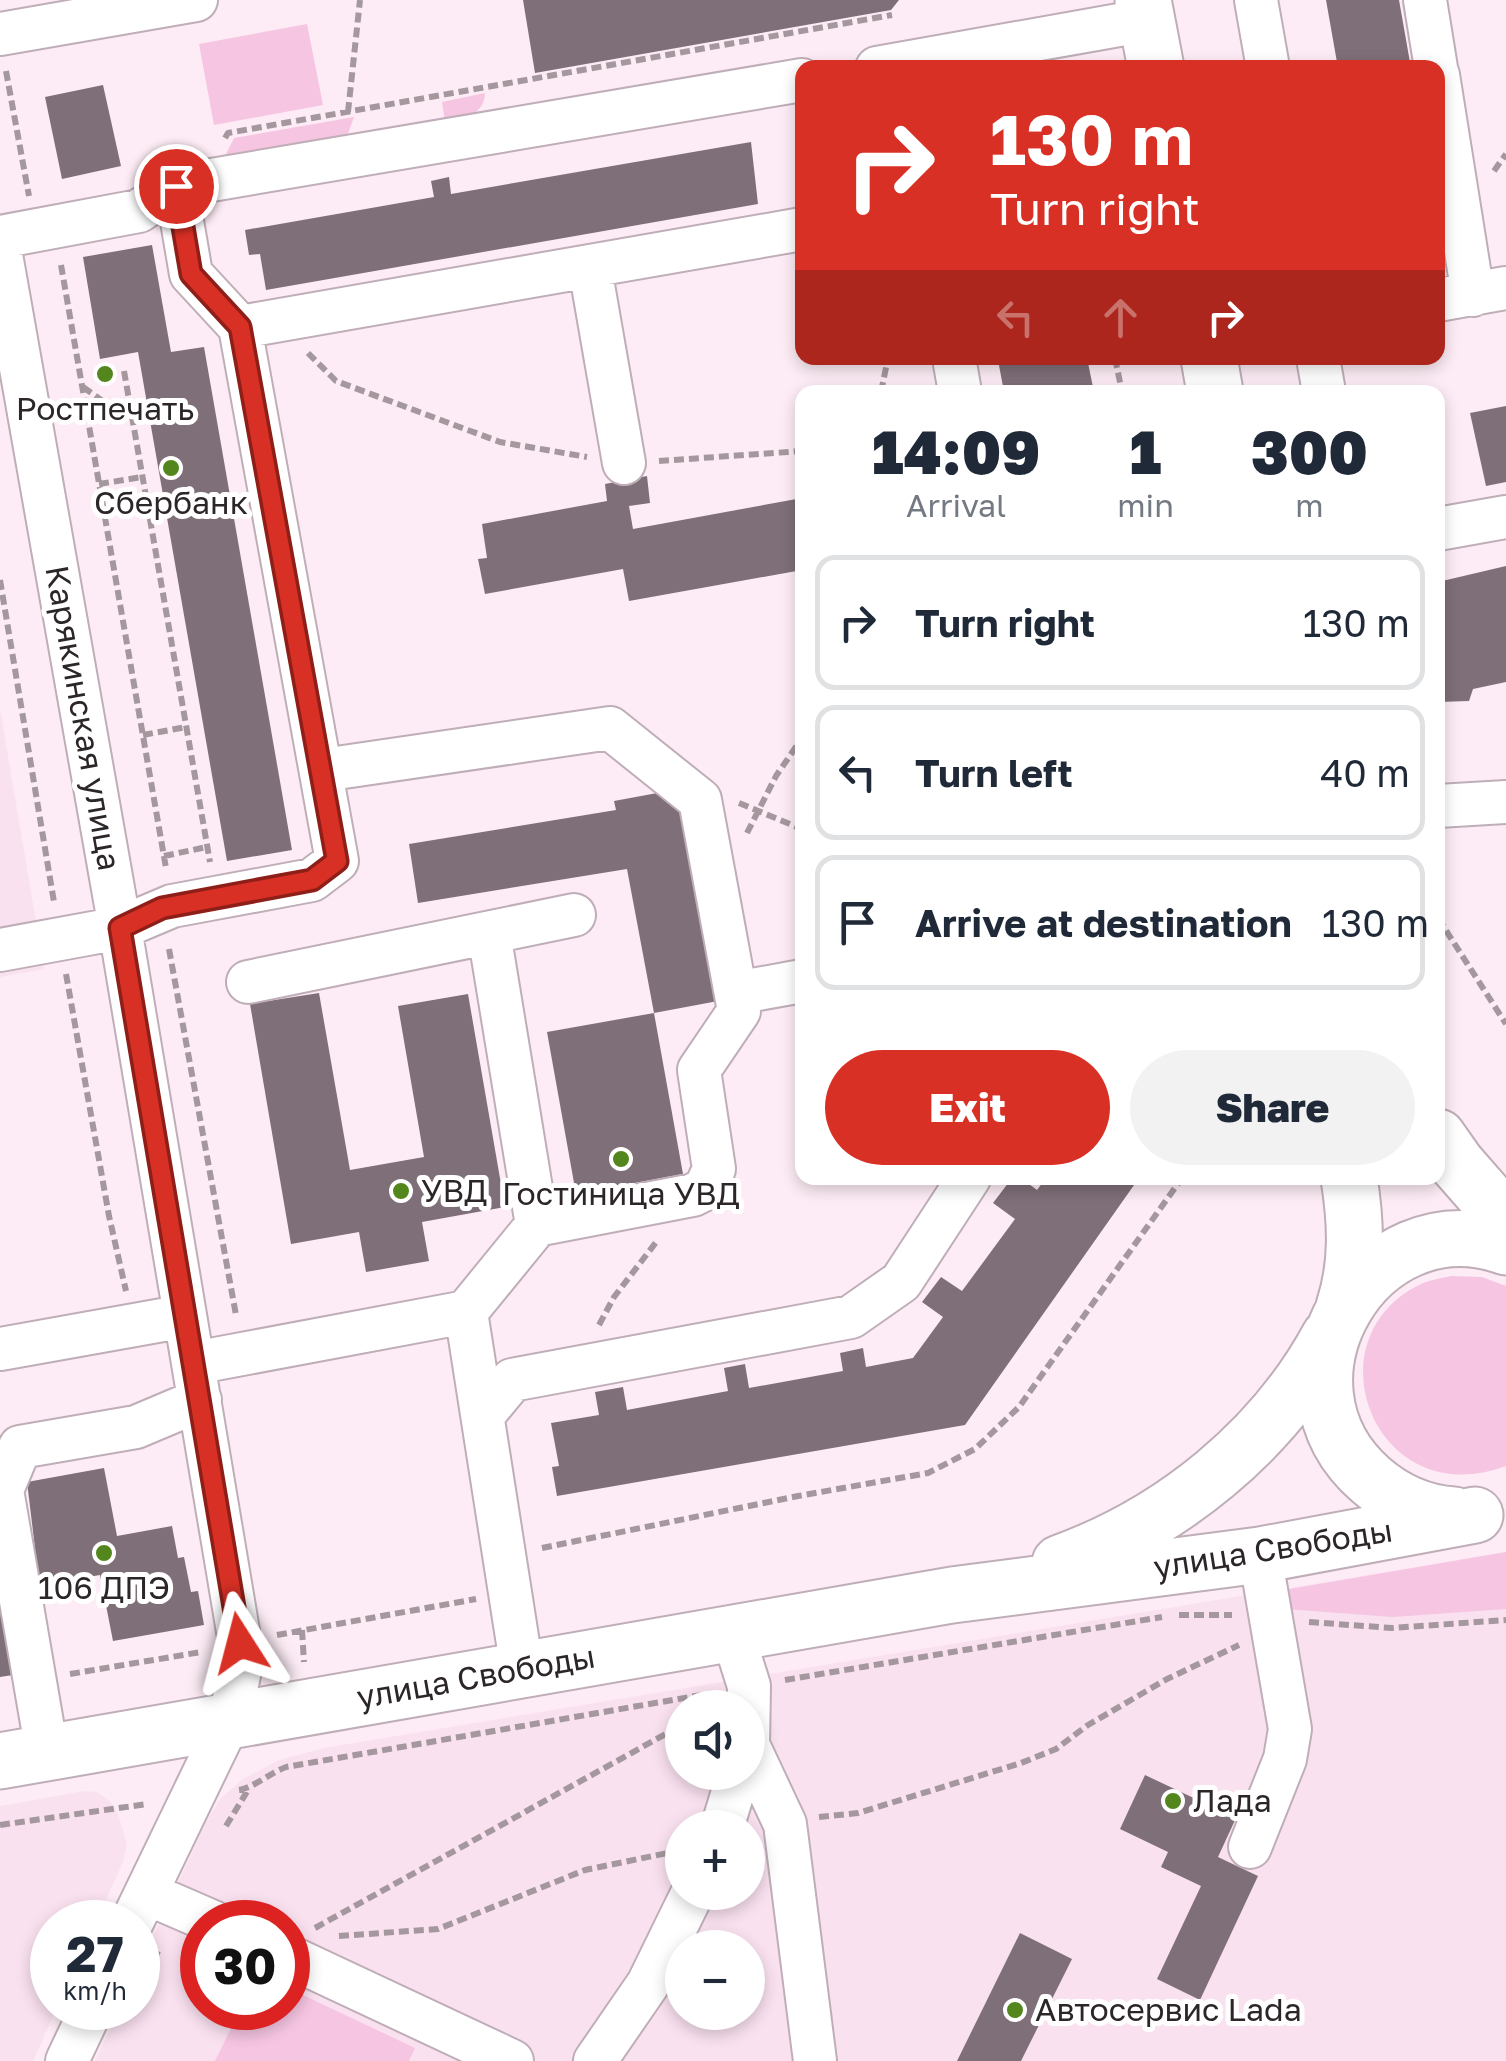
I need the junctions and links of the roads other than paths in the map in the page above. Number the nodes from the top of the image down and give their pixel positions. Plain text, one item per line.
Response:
1 (196, 0) edge
2 (1256, 0) edge
3 (1426, 0) edge
4 (1148, 29) edge
5 (2, 46) edge
6 (933, 60) edge
7 (1267, 60) edge
8 (1435, 60) edge
9 (795, 81) edge
10 (1445, 120) edge
11 (176, 186) junction
12 (795, 230) edge
13 (0, 237) edge
14 (0, 250) edge
15 (590, 268) junction
16 (1472, 294) edge
17 (258, 324) junction
18 (624, 463) road end
19 (1506, 517) edge
20 (1445, 529) edge
21 (323, 770) junction
22 (1506, 802) edge
23 (1445, 806) edge
24 (574, 915) dead end
25 (120, 928) junction
26 (489, 933) junction
27 (0, 950) edge
28 (248, 982) dead end
29 (795, 982) edge
30 (736, 993) junction
31 (1445, 1147) edge
32 (964, 1185) edge
33 (1349, 1185) edge
34 (1506, 1220) edge
35 (537, 1225) junction
36 (1506, 1247) edge
37 (466, 1312) junction
38 (185, 1316) junction
39 (1338, 1318) junction
40 (0, 1348) edge
41 (197, 1382) junction
42 (483, 1416) junction
43 (3, 1509) edge
44 (1497, 1511) edge
45 (1260, 1555) junction
46 (8, 1576) edge
47 (952, 1594) junction
48 (732, 1632) junction
49 (522, 1669) junction
50 (230, 1718) junction
51 (24, 1757) edge
52 (1250, 1847) dead end
53 (143, 1900) edge
54 (684, 1910) edge
55 (310, 1949) edge
56 (82, 2030) edge
57 (67, 2061) edge
58 (512, 2061) edge
59 (595, 2061) edge
60 (815, 2061) edge

1 - 5 street
2 - 7 street
3 - 8 street
4 - 6 street
9 - 11 street
10 - 16 street
11 - 13 street
11 - 17 street
12 - 15 street
14 - 25 street, Карякинская улица
15 - 17 street
15 - 18 street
17 - 21 street
19 - 20 street
21 - 25 street
21 - 30 street
22 - 23 street
24 - 26 street
25 - 27 street
25 - 38 street, Карякинская улица
26 - 28 street
26 - 35 street
29 - 30 street
30 - 35 street
31 - 34 main road
32 - 42 street
33 - 39 main road
35 - 37 street
36 - 39 main road
37 - 41 street
37 - 42 street
38 - 40 street
38 - 41 street, Карякинская улица
39 - 44 main road
39 - 47 main road, улица Свободы
41 - 43 street
41 - 50 street, Карякинская улица
42 - 49 street
43 - 46 street
44 - 45 main road, улица Свободы
45 - 47 main road, улица Свободы
45 - 52 street
46 - 51 street
47 - 48 main road, улица Свободы
48 - 49 main road, улица Свободы
48 - 60 street
49 - 50 main road, улица Свободы
50 - 51 main road, улица Свободы
50 - 53 street, Карякинская улица
54 - 59 street
55 - 58 street
56 - 57 street

